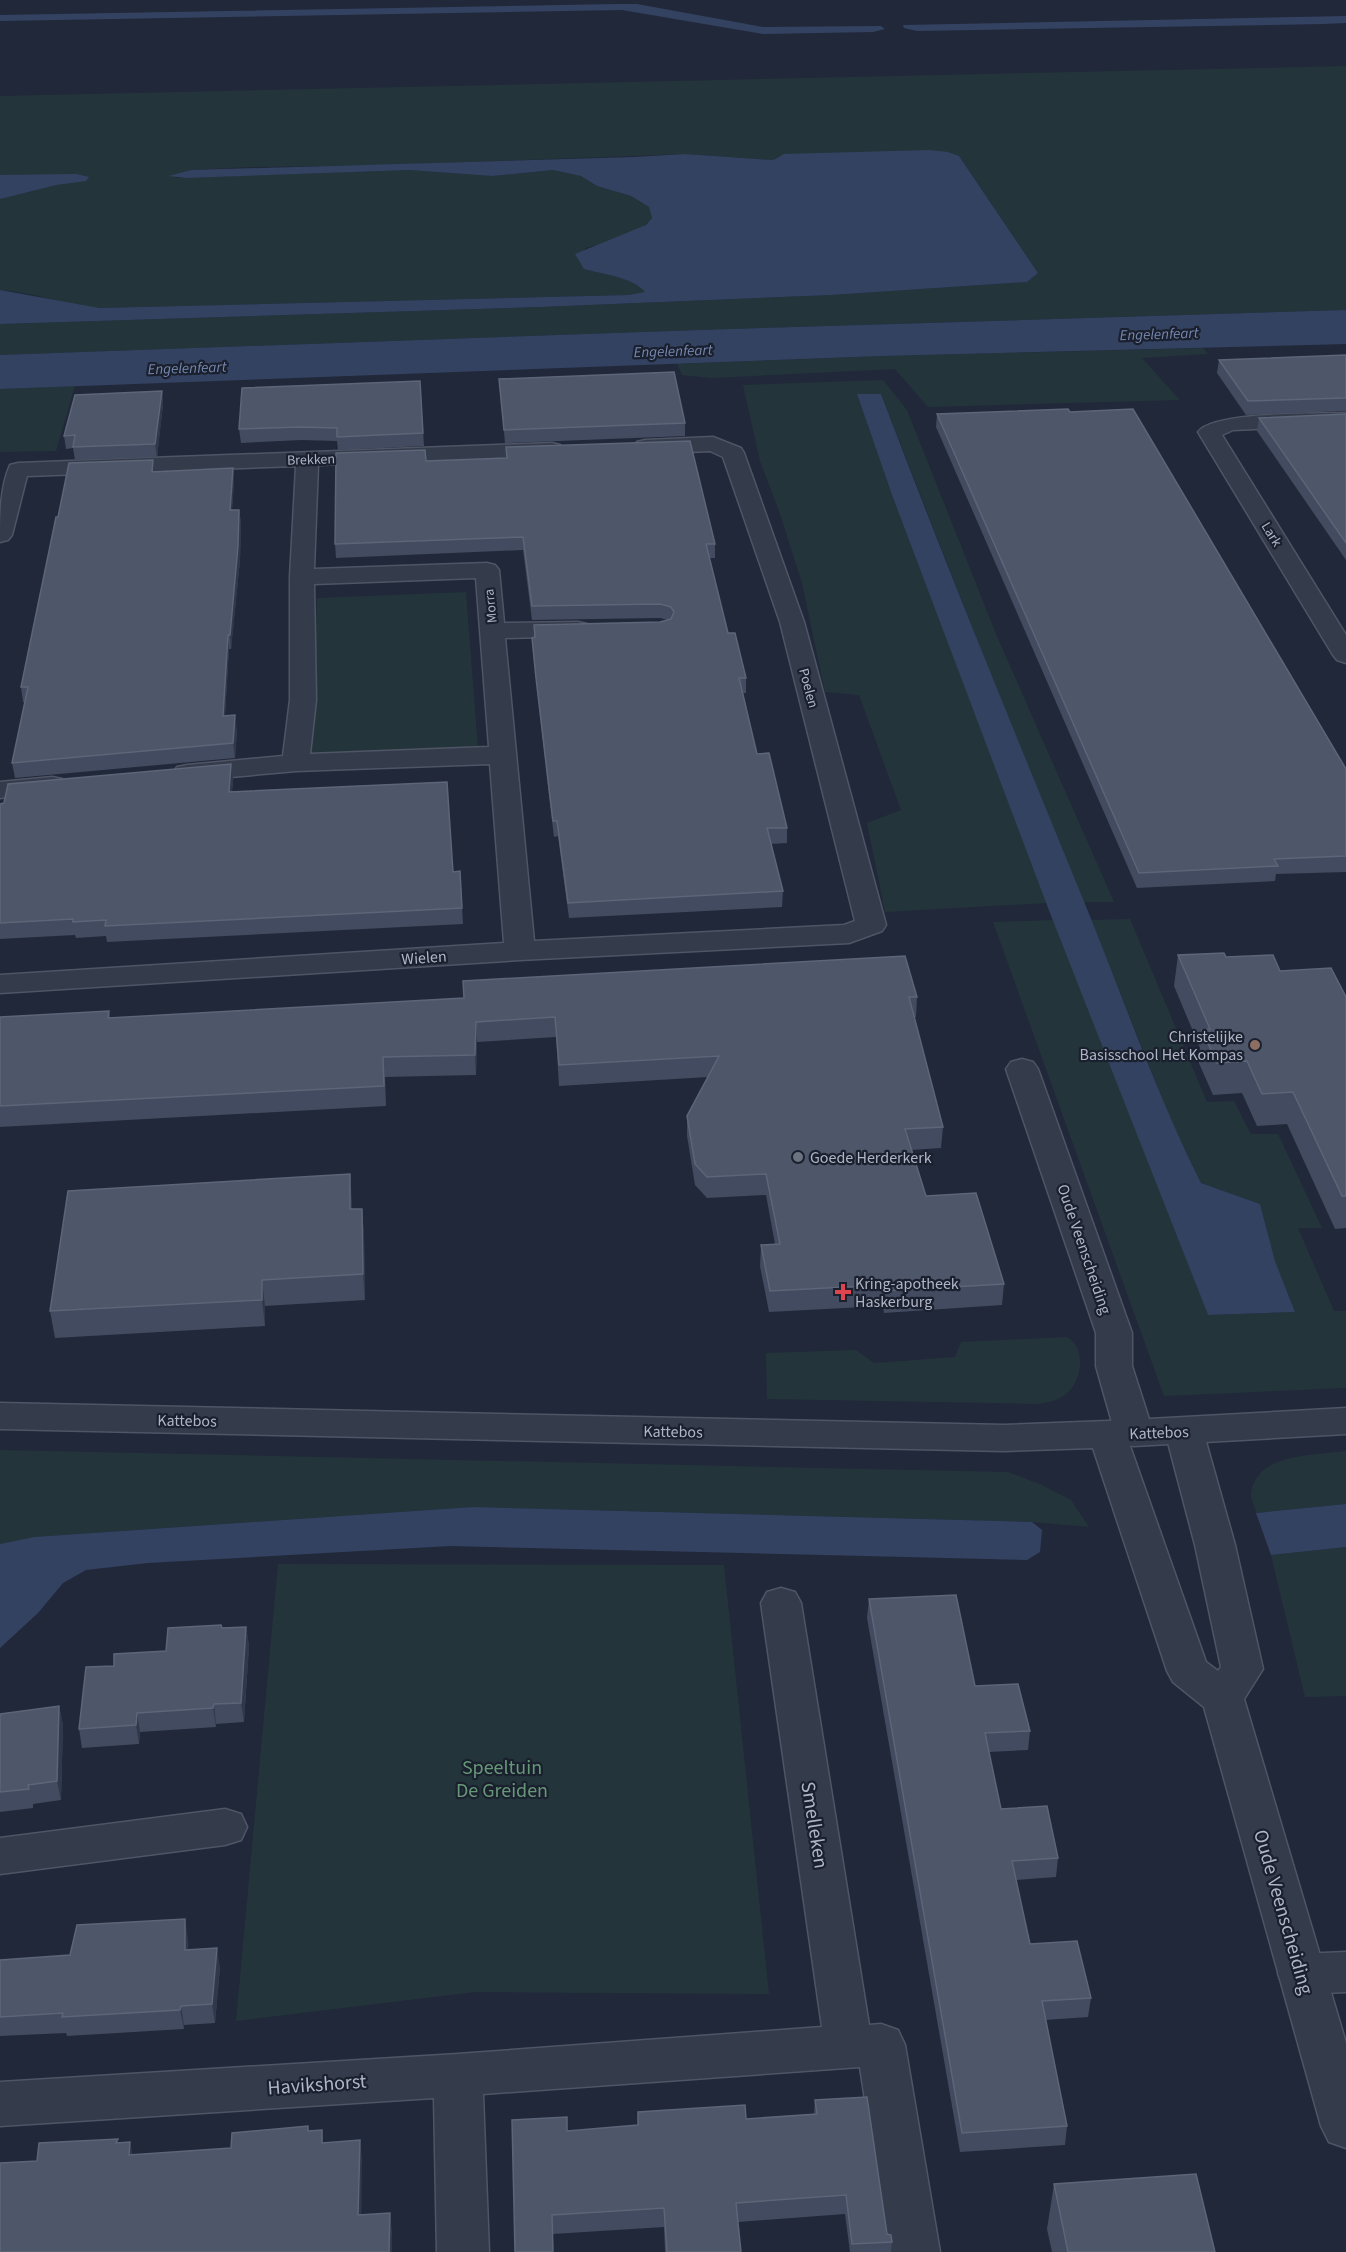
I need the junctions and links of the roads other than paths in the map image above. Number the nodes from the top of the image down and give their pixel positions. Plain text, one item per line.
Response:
1 (1346, 419) edge
2 (629, 447) edge
3 (569, 449) edge
4 (307, 459) junction
5 (0, 535) edge
6 (302, 577) junction
7 (601, 628) edge
8 (493, 631) junction
9 (1346, 655) edge
10 (503, 755) junction
11 (296, 763) junction
12 (165, 775) edge
13 (83, 783) edge
14 (0, 790) edge
15 (849, 934) joint
16 (520, 951) junction
17 (0, 984) edge
18 (1022, 1069) dead end
19 (0, 1416) edge
20 (1346, 1420) edge
21 (1184, 1431) junction
22 (1121, 1433) junction
23 (781, 1603) dead end
24 (1223, 1698) junction
25 (225, 1827) dead end
26 (0, 1856) edge
27 (1346, 1972) edge
28 (1301, 1974) junction
29 (849, 2046) junction
30 (458, 2075) junction
31 (0, 2104) edge
32 (1346, 2126) edge
33 (463, 2252) edge
34 (914, 2252) edge

1 - 9 street, Lark
2 - 15 street, Poelen
3 - 4 street, Brekken
4 - 5 street, Brekken
4 - 6 street
6 - 8 street, Morra
6 - 11 street
7 - 8 street
8 - 10 street, Morra
10 - 11 street
10 - 16 street, Morra
11 - 12 street
13 - 14 street
15 - 16 street, Wielen
16 - 17 street, Wielen
18 - 22 street, Oude Veenscheiding
19 - 22 street, Kattebos
20 - 21 street, Kattebos
21 - 22 street, Kattebos
21 - 24 street
22 - 24 street, Oude Veenscheiding
23 - 29 street, Smelleken
24 - 28 street, Oude Veenscheiding
25 - 26 street
27 - 28 street
28 - 32 street, Oude Veenscheiding
29 - 30 street
29 - 34 street
30 - 31 street, Havikshorst
30 - 33 street

